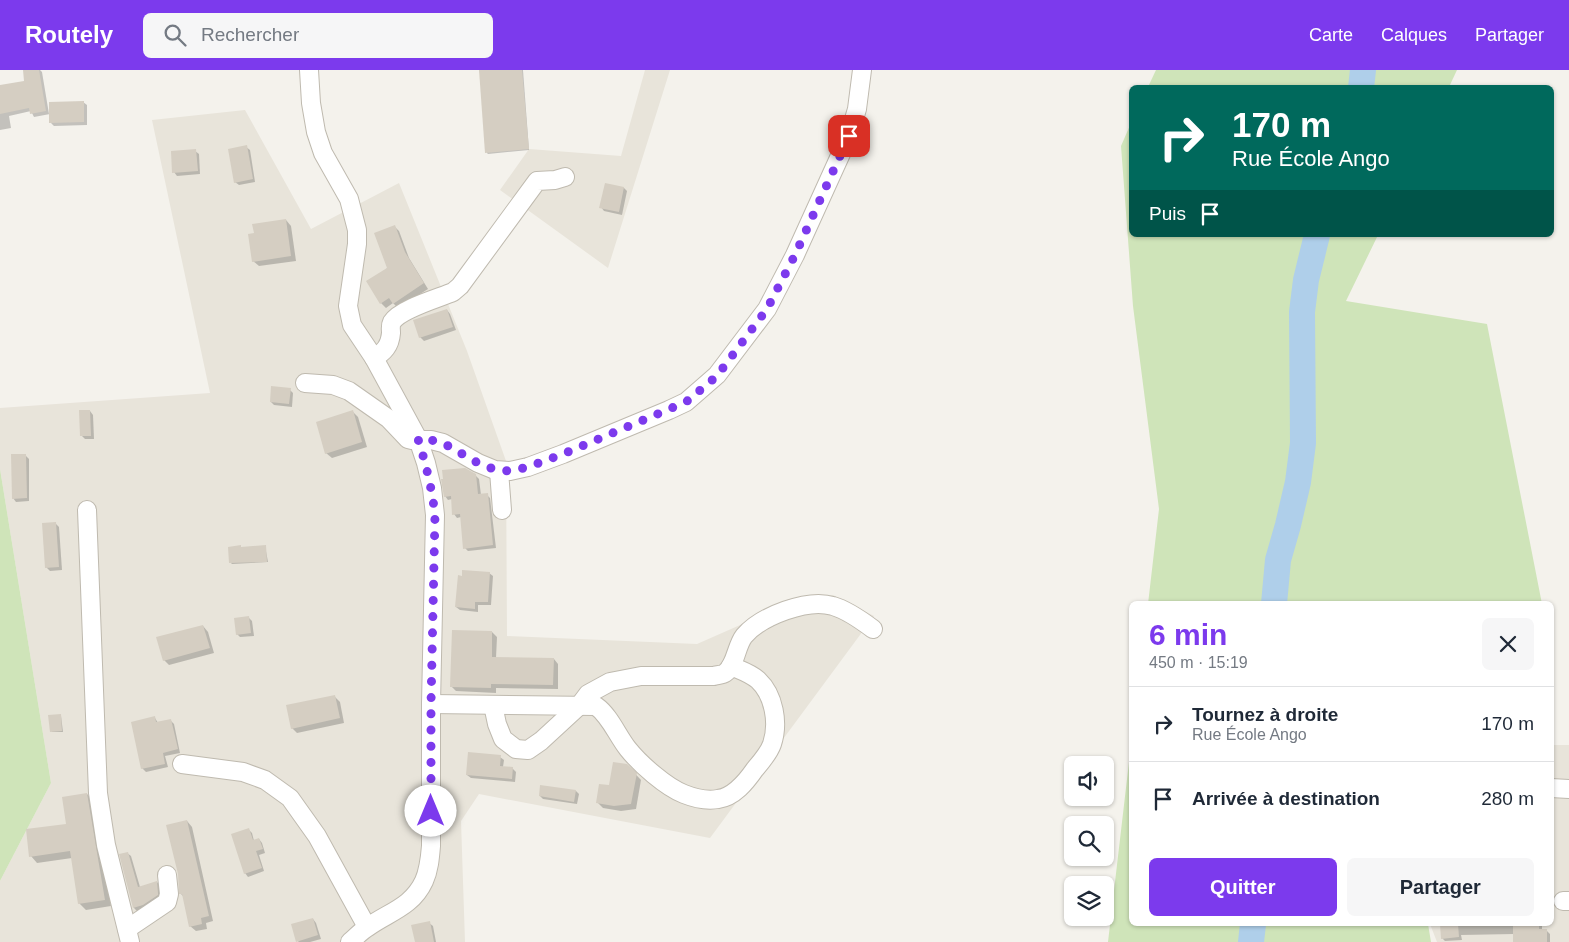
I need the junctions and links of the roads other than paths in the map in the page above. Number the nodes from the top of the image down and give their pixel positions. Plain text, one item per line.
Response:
1 (309, 70) edge
2 (862, 70) edge
3 (565, 177) dead end
4 (374, 358) junction
5 (305, 383) dead end
6 (418, 439) junction
7 (499, 470) junction
8 (87, 510) dead end
9 (502, 510) dead end
10 (873, 629) dead end
11 (730, 666) junction
12 (431, 704) junction
13 (493, 705) junction
14 (579, 706) junction
15 (182, 764) dead end
16 (1554, 788) edge
17 (1569, 789) edge
18 (167, 875) dead end
19 (128, 936) edge
20 (358, 937) edge

1 - 4 street
2 - 7 street
3 - 4 street
4 - 6 street
5 - 6 street
6 - 7 street
6 - 12 street
7 - 9 street
8 - 19 street
10 - 11 street
11 - 14 street
11 - 14 street
12 - 13 street
12 - 20 street
13 - 14 street
13 - 14 street
15 - 20 street
16 - 17 street
18 - 19 street

